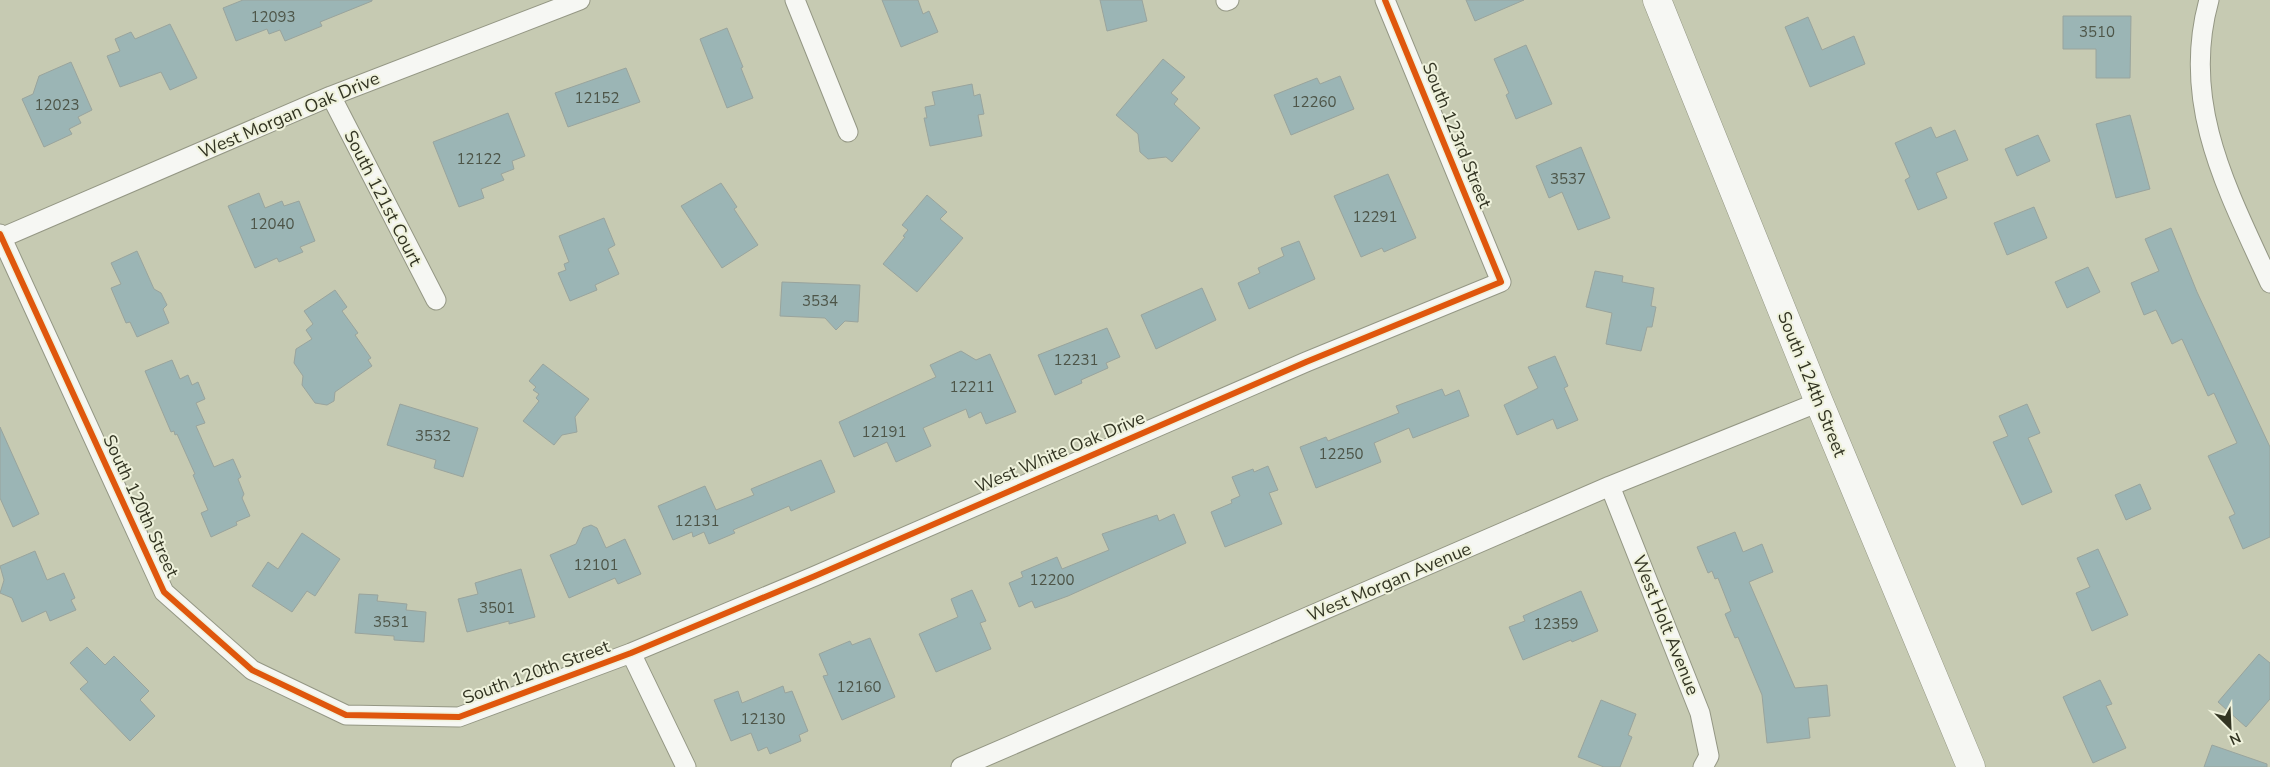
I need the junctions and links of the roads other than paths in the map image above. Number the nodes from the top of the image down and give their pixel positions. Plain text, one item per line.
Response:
1 (580, 0) edge
2 (796, 0) edge
3 (1385, 0) edge
4 (2209, 0) edge
5 (1662, 1) edge
6 (331, 96) junction
7 (848, 132) dead end
8 (1, 236) edge
9 (1501, 282) joint
10 (2270, 283) edge
11 (436, 300) dead end
12 (1819, 402) junction
13 (1610, 486) junction
14 (631, 653) junction
15 (686, 767) edge
16 (961, 767) edge
17 (1704, 767) edge
18 (1971, 767) edge

1 - 6 street, West Morgan Oak Drive
2 - 7 street
3 - 9 street, South 123rd Street
4 - 10 street
5 - 12 street, South 124th Street
6 - 8 street, West Morgan Oak Drive
6 - 11 street, South 121st Court
8 - 14 street, South 120th Street
9 - 14 street, West White Oak Drive
12 - 13 street, West Morgan Avenue
12 - 18 street, South 124th Street
13 - 16 street, West Morgan Avenue
13 - 17 street, West Holt Avenue
14 - 15 street

